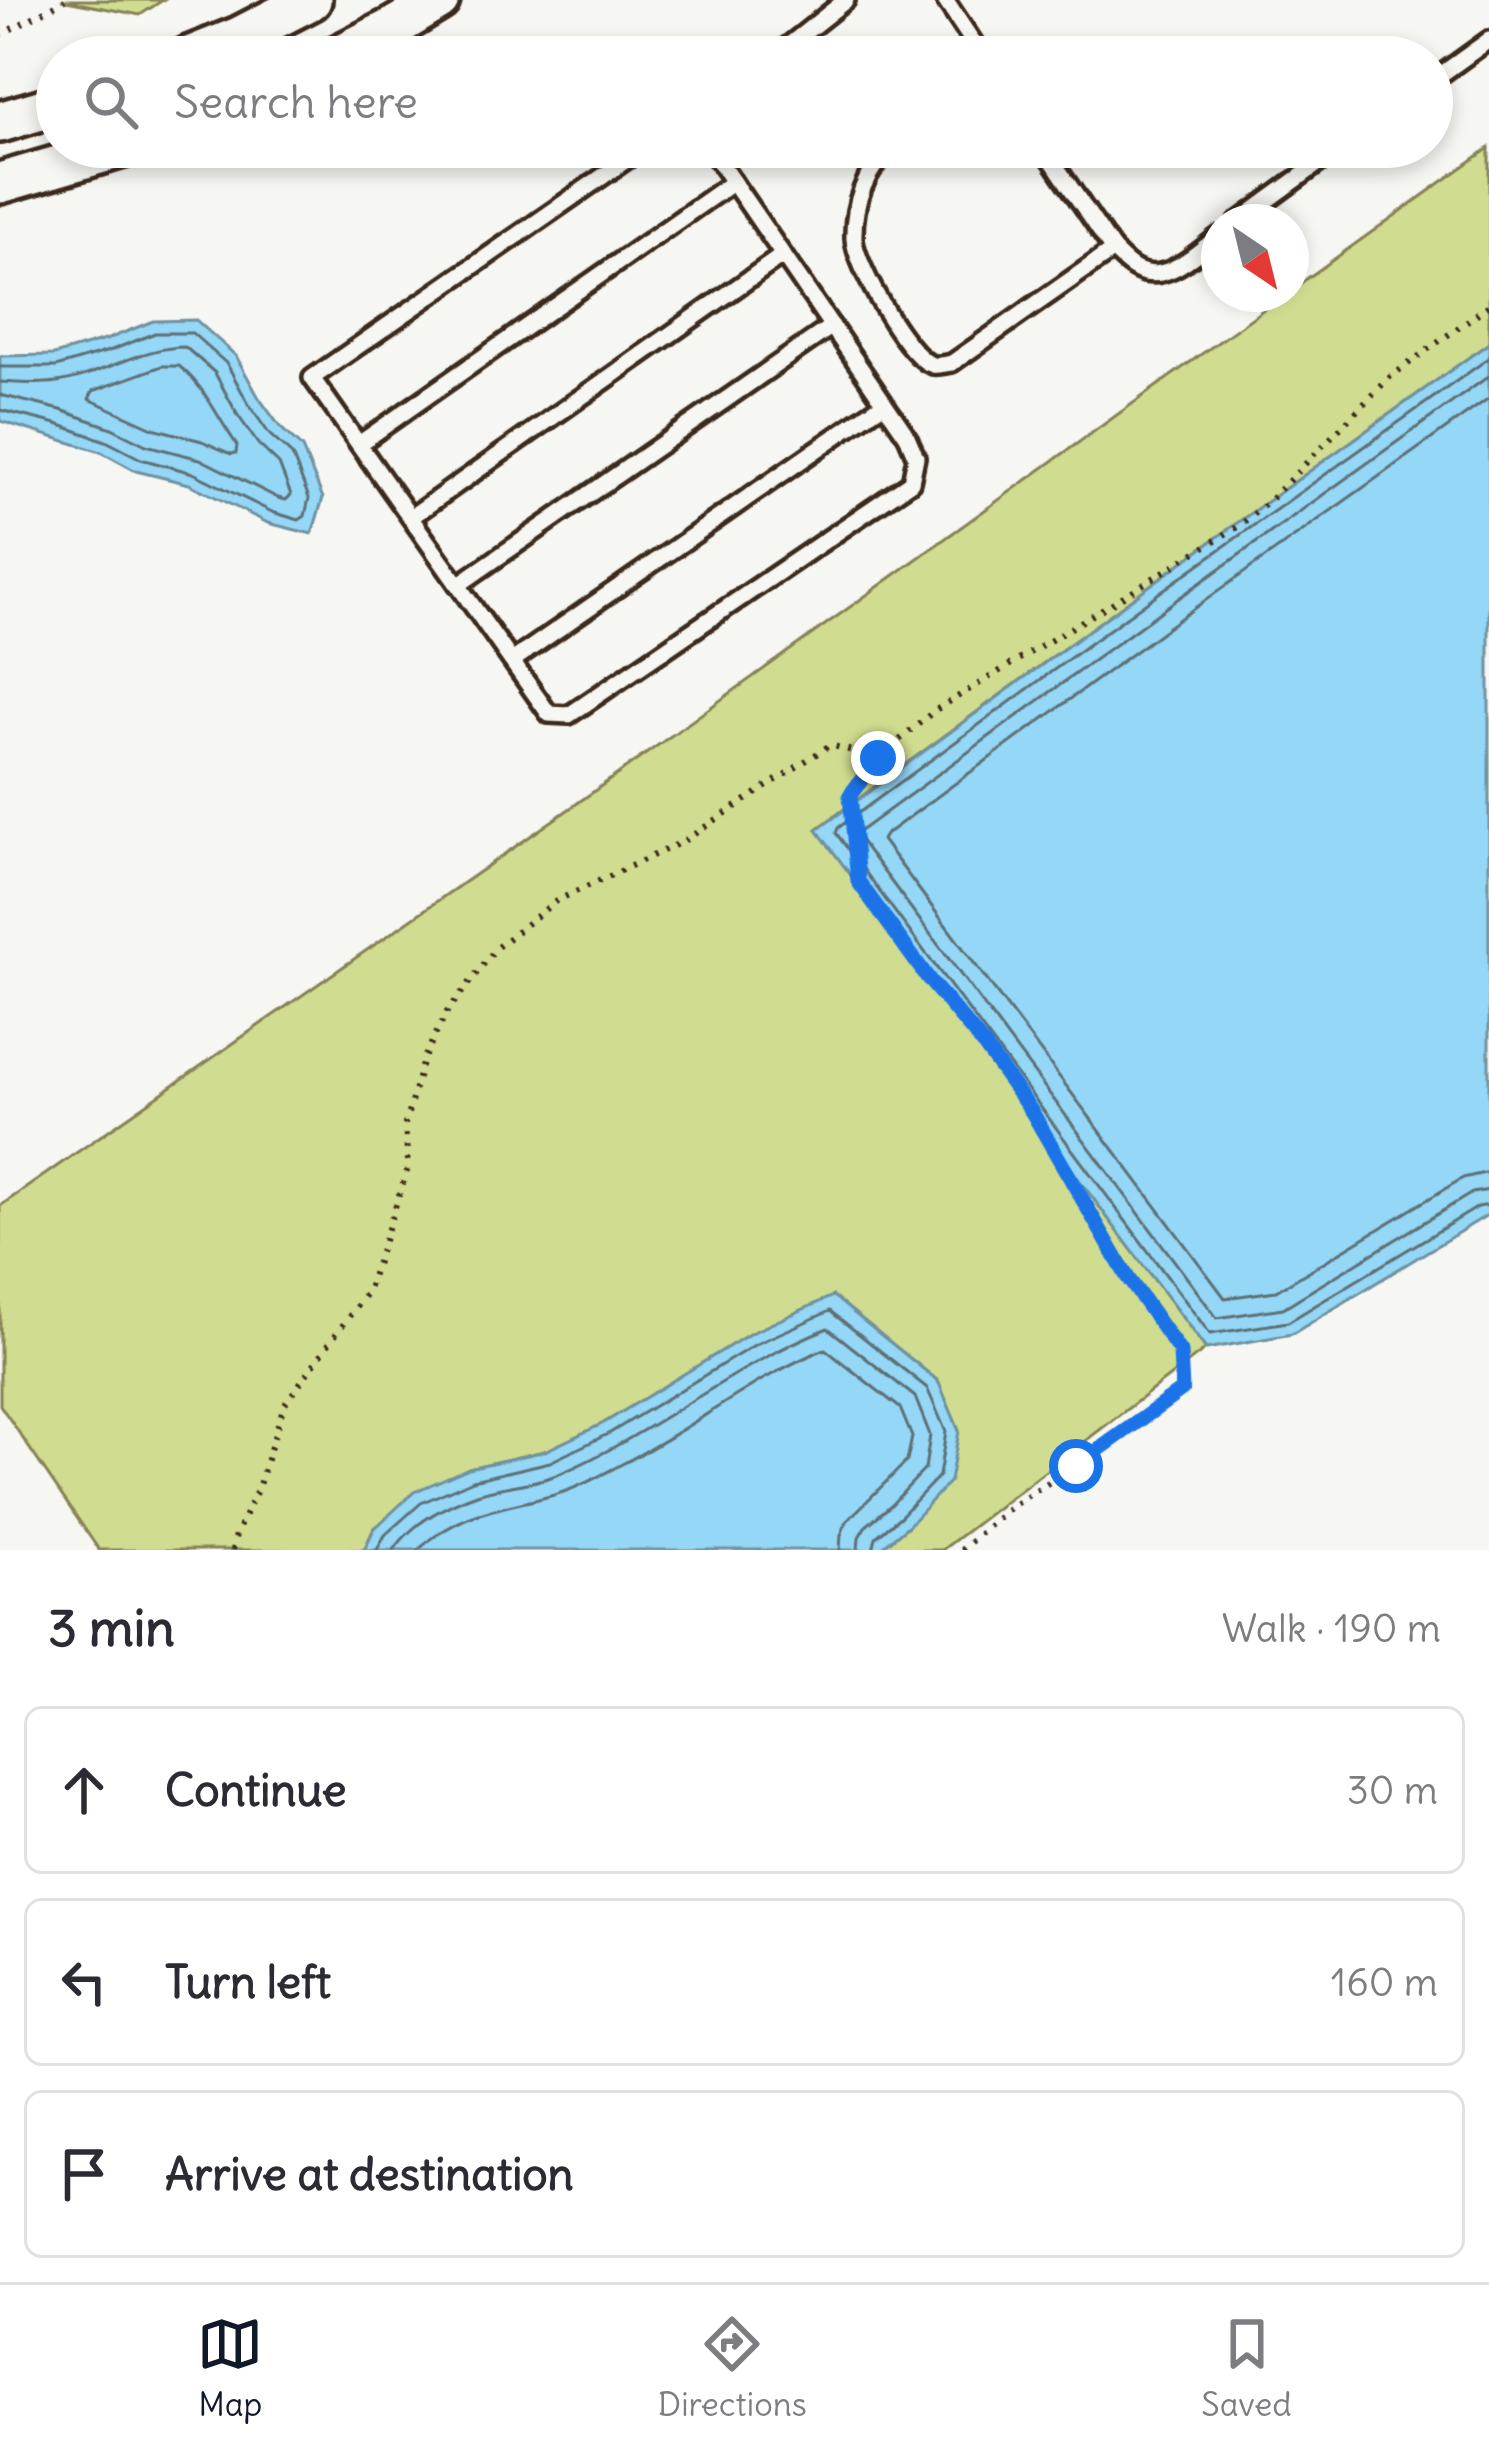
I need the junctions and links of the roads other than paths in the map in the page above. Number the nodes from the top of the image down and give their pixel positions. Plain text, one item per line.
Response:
1 (310, 0) edge
2 (439, 0) edge
3 (846, 0) edge
4 (945, 0) edge
5 (241, 36) edge
6 (377, 36) edge
7 (800, 36) edge
8 (969, 36) edge
9 (1489, 40) edge
10 (1453, 66) edge
11 (36, 111) edge
12 (0, 122) edge
13 (51, 168) edge
14 (615, 168) edge
15 (723, 168) edge
16 (873, 168) edge
17 (1057, 168) edge
18 (1312, 168) edge
19 (733, 182) junction
20 (0, 183) edge
21 (1263, 204) edge
22 (1201, 249) edge
23 (1113, 250) junction
24 (783, 255) junction
25 (832, 326) junction
26 (884, 403) junction
27 (359, 444) junction
28 (411, 517) junction
29 (458, 585) junction
30 (512, 661) junction

1 - 5 main road
2 - 6 main road
3 - 7 lane
4 - 8 lane
9 - 10 lane
11 - 12 main road
13 - 20 main road
14 - 27 lane
15 - 19 lane
16 - 23 lane
17 - 23 lane
18 - 21 lane
19 - 24 lane
19 - 27 lane
22 - 23 lane
24 - 25 lane
24 - 28 lane
25 - 26 lane
25 - 29 lane
26 - 30 lane
26 - 30 lane
27 - 28 lane
28 - 29 lane
29 - 30 lane

